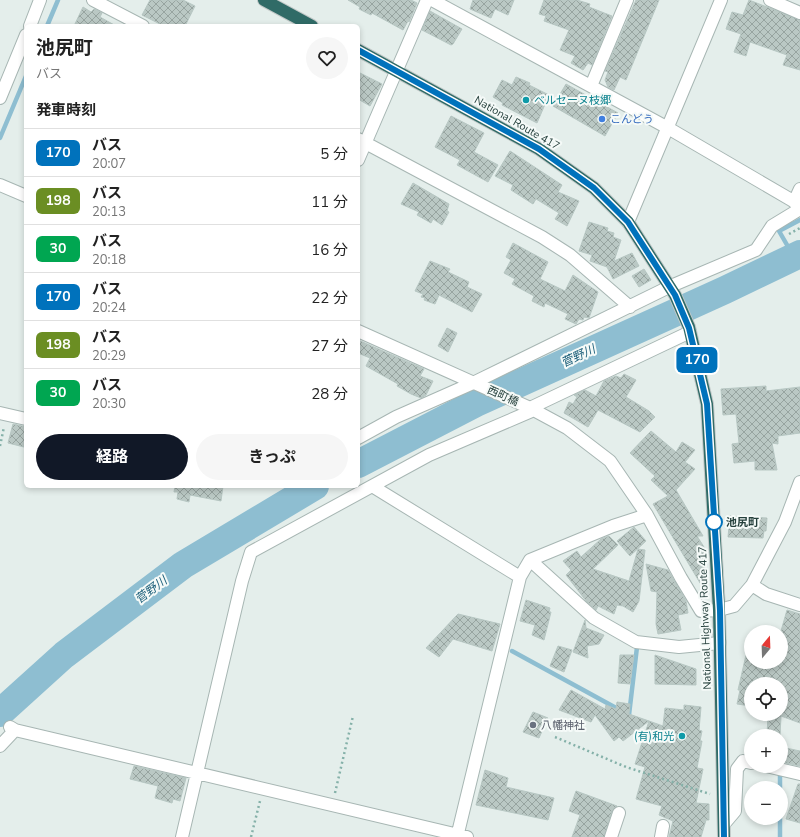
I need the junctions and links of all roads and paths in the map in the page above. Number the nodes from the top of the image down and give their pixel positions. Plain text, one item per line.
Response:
1 (40, 0) edge
2 (93, 0) edge
3 (264, 0) edge
4 (427, 0) edge
5 (432, 0) edge
6 (627, 0) edge
7 (722, 0) edge
8 (770, 0) edge
9 (800, 13) edge
10 (31, 24) edge
11 (139, 24) edge
12 (308, 24) edge
13 (24, 39) edge
14 (360, 51) edge
15 (395, 70) junction
16 (591, 86) junction
17 (1, 91) edge
18 (668, 128) junction
19 (362, 141) edge
20 (0, 185) edge
21 (800, 189) edge
22 (24, 195) edge
23 (798, 205) edge
24 (628, 222) junction
25 (800, 228) edge
26 (792, 232) dead end
27 (673, 290) junction
28 (630, 307) junction
29 (690, 330) junction
30 (360, 332) edge
31 (476, 384) junction
32 (530, 408) junction
33 (4, 414) edge
34 (24, 419) edge
35 (360, 437) edge
36 (0, 446) edge
37 (800, 482) edge
38 (372, 486) junction
39 (794, 513) edge
40 (647, 516) junction
41 (530, 560) junction
42 (520, 577) junction
43 (752, 585) junction
44 (800, 605) edge
45 (720, 610) junction
46 (720, 643) junction
47 (353, 716) dead end
48 (555, 737) dead end
49 (0, 746) edge
50 (744, 761) edge
51 (788, 771) edge
52 (197, 773) junction
53 (800, 774) edge
54 (264, 789) junction
55 (723, 798) junction
56 (332, 805) junction
57 (619, 813) dead end
58 (724, 824) junction
59 (461, 836) edge
60 (182, 837) edge
61 (251, 837) edge
62 (611, 837) edge
63 (724, 837) edge

1 - 10 street
2 - 11 street
3 - 12 highway
4 - 15 street
5 - 16 street
6 - 16 street
7 - 18 street
8 - 9 street
13 - 17 street
14 - 15 highway, National Route 417
15 - 19 street
15 - 24 highway, National Route 417
16 - 18 street
18 - 23 street
18 - 24 street
19 - 28 street
20 - 22 street
21 - 23 street
23 - 27 street
24 - 27 highway, National Route 417
25 - 26 path
27 - 28 street
27 - 29 highway, National Route 417
28 - 31 street
29 - 32 street
29 - 45 highway, National Highway Route 417
30 - 31 street, 西町橋
31 - 32 street, 西町橋
31 - 35 street
32 - 38 street
32 - 40 street, 西町橋
33 - 34 street
33 - 36 path
37 - 39 street
38 - 42 street
38 - 52 street
39 - 43 street
40 - 41 street
40 - 45 street, 西町橋
41 - 42 street
41 - 46 street
42 - 59 street
43 - 44 street
43 - 45 street
45 - 46 highway, National Highway Route 417
46 - 55 highway, National Highway Route 417
47 - 56 path
48 - 55 path
49 - 52 street
50 - 58 street
51 - 53 street
52 - 54 street
52 - 60 street
54 - 56 street
54 - 61 path
55 - 58 highway, National Highway Route 417
56 - 59 street
57 - 62 street
58 - 63 highway, National Highway Route 417

